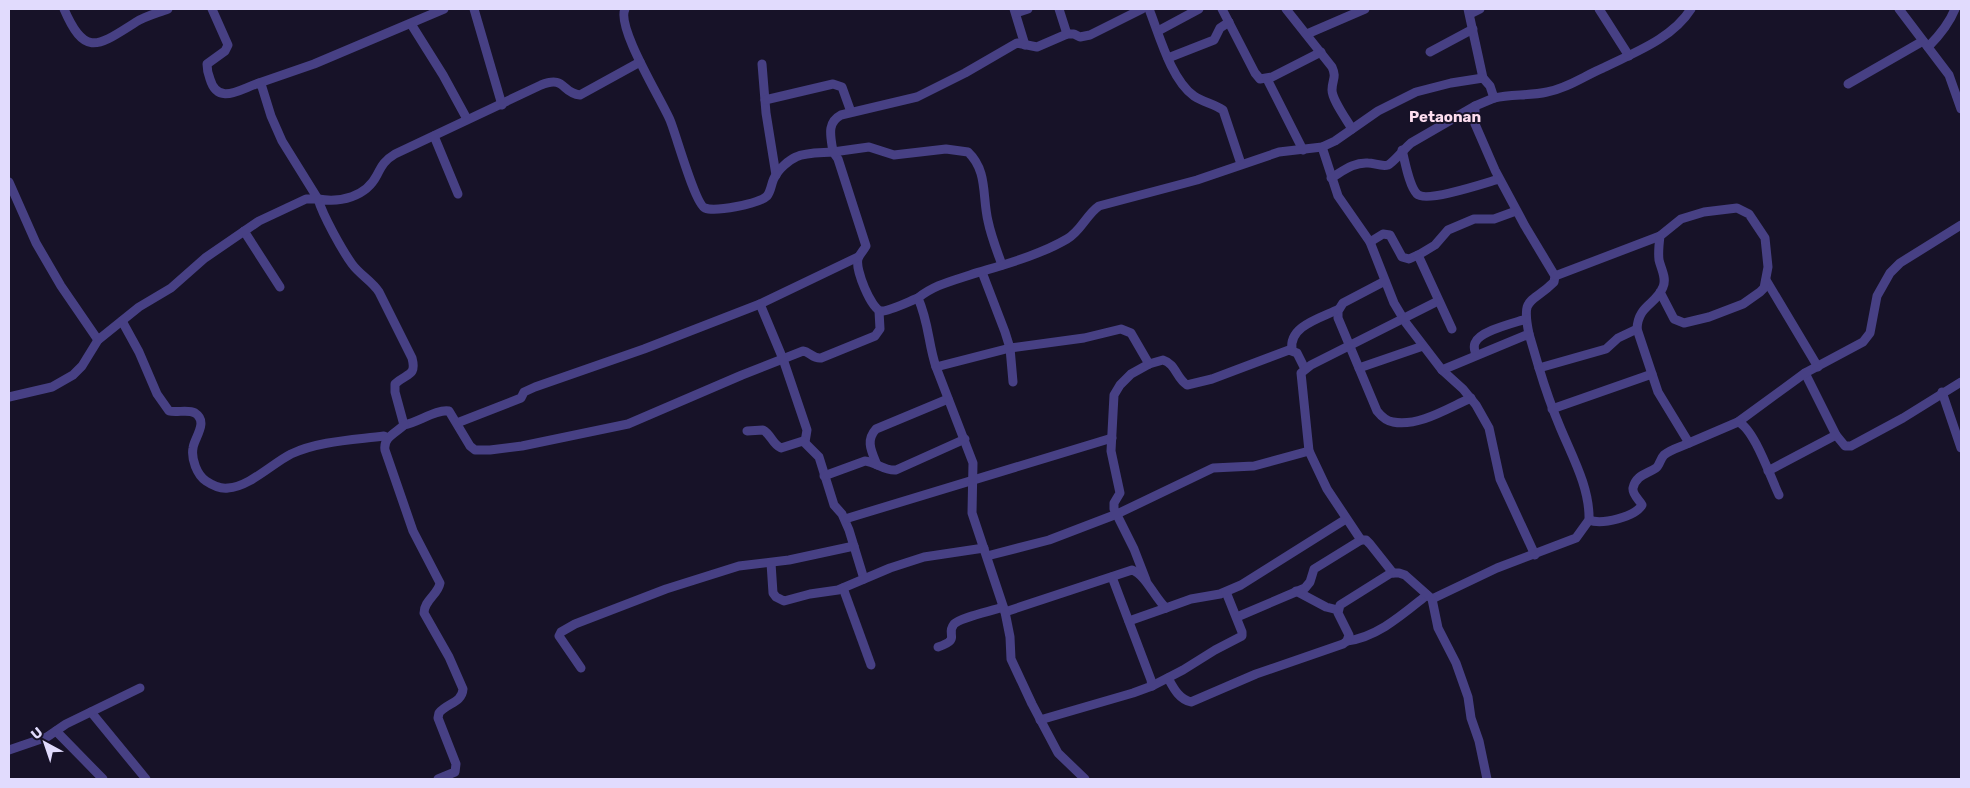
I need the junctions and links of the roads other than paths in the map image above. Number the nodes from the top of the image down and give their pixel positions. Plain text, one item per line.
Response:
1 (64, 9) edge
2 (168, 9) edge
3 (212, 9) edge
4 (474, 9) edge
5 (625, 9) edge
6 (1028, 9) edge
7 (1059, 9) edge
8 (1149, 9) edge
9 (1199, 9) edge
10 (1222, 9) edge
11 (1286, 9) edge
12 (1365, 9) edge
13 (1480, 9) edge
14 (1599, 9) edge
15 (1691, 9) edge
16 (1899, 9) edge
17 (1955, 9) edge
18 (439, 10) edge
19 (1136, 10) edge
20 (1015, 11) edge
21 (1469, 11) edge
22 (1229, 22) junction
23 (411, 24) junction
24 (1473, 29) junction
25 (1158, 31) junction
26 (1067, 34) junction
27 (1307, 34) junction
28 (1925, 44) junction
29 (1025, 45) junction
30 (1321, 52) junction
31 (1430, 52) dead end
32 (1630, 56) junction
33 (1168, 58) junction
34 (640, 62) junction
35 (762, 64) dead end
36 (1483, 78) junction
37 (1267, 79) junction
38 (259, 83) junction
39 (1848, 84) dead end
40 (1494, 98) junction
41 (765, 100) junction
42 (502, 104) junction
43 (1475, 106) junction
44 (1961, 109) edge
45 (851, 112) junction
46 (467, 119) junction
47 (1352, 129) junction
48 (434, 136) junction
49 (1322, 147) junction
50 (1303, 150) junction
51 (1402, 150) junction
52 (833, 152) junction
53 (1241, 164) junction
54 (776, 175) junction
55 (1331, 178) junction
56 (1499, 179) junction
57 (9, 182) edge
58 (458, 194) dead end
59 (318, 199) junction
60 (1516, 210) junction
61 (1961, 225) edge
62 (244, 231) junction
63 (1660, 236) junction
64 (1370, 242) junction
65 (1418, 255) junction
66 (858, 257) junction
67 (1002, 265) junction
68 (982, 272) junction
69 (1555, 276) junction
70 (1766, 280) junction
71 (1385, 281) junction
72 (280, 287) dead end
73 (1660, 292) junction
74 (918, 298) junction
75 (1438, 301) junction
76 (760, 304) junction
77 (1339, 309) junction
78 (880, 311) junction
79 (1526, 319) junction
80 (1404, 320) junction
81 (122, 321) junction
82 (1452, 329) dead end
83 (1637, 329) junction
84 (1529, 334) junction
85 (98, 340) junction
86 (1350, 346) junction
87 (1423, 346) junction
88 (1010, 348) junction
89 (1292, 350) junction
90 (1476, 355) junction
91 (783, 359) junction
92 (1149, 364) junction
93 (936, 367) junction
94 (1818, 367) junction
95 (1359, 368) junction
96 (1539, 368) junction
97 (1305, 369) junction
98 (1442, 370) junction
99 (1805, 373) junction
100 (1652, 374) junction
101 (1013, 382) dead end
102 (1961, 382) edge
103 (1942, 392) junction
104 (9, 397) edge
105 (1471, 398) junction
106 (948, 399) junction
107 (1552, 409) junction
108 (1738, 422) junction
109 (457, 423) junction
110 (404, 425) junction
111 (747, 431) dead end
112 (1836, 435) junction
113 (388, 438) junction
114 (1112, 438) junction
115 (965, 439) junction
116 (805, 442) junction
117 (1689, 443) junction
118 (1961, 448) edge
119 (1309, 451) junction
120 (877, 465) junction
121 (1768, 471) junction
122 (824, 476) junction
123 (973, 480) junction
124 (1779, 496) dead end
125 (1116, 514) junction
126 (845, 519) junction
127 (1346, 519) junction
128 (1590, 520) junction
129 (1361, 540) junction
130 (854, 546) junction
131 (986, 552) junction
132 (1535, 555) junction
133 (771, 562) junction
134 (1393, 573) junction
135 (1112, 577) junction
136 (864, 579) junction
137 (1146, 580) junction
138 (843, 588) junction
139 (1296, 591) junction
140 (1226, 592) junction
141 (1429, 597) junction
142 (1166, 608) junction
143 (1004, 610) junction
144 (1338, 610) junction
145 (1236, 617) junction
146 (1129, 621) junction
147 (1347, 641) junction
148 (938, 647) dead end
149 (871, 665) dead end
150 (582, 668) dead end
151 (1168, 678) junction
152 (1152, 686) junction
153 (140, 688) dead end
154 (91, 712) junction
155 (1040, 720) junction
156 (56, 731) junction
157 (9, 750) edge
158 (103, 779) edge
159 (146, 779) edge
160 (438, 779) edge
161 (1085, 779) edge
162 (1487, 779) edge

1 - 2 street
3 - 38 street
4 - 42 street
5 - 34 street
6 - 20 street
7 - 26 street
8 - 25 street
9 - 25 street
10 - 22 street
11 - 27 street
12 - 27 street
13 - 21 street
14 - 32 street
15 - 32 street
16 - 28 street
17 - 28 street
18 - 23 street
19 - 26 street
20 - 29 street
21 - 24 street
22 - 33 street
22 - 37 street
23 - 38 street
23 - 46 street
24 - 31 street
24 - 36 street
25 - 33 street
26 - 29 street
27 - 30 street
28 - 39 street
28 - 44 street
29 - 45 street
30 - 37 street
30 - 47 street
32 - 40 street
33 - 53 street
34 - 42 street
34 - 54 street
35 - 41 street
36 - 40 street
36 - 47 street
37 - 50 street
38 - 59 street
40 - 43 street
41 - 45 street
41 - 54 street
42 - 46 street
43 - 51 street
43 - 56 street
45 - 52 street
46 - 48 street
47 - 49 street
48 - 58 street
48 - 59 street
49 - 50 street
49 - 55 street
50 - 53 street
51 - 55 street
51 - 56 street
52 - 54 street
52 - 66 street
52 - 67 street
53 - 67 street
55 - 64 street
56 - 60 street
57 - 85 street
59 - 62 street
59 - 110 street
60 - 65 street
60 - 69 street
61 - 94 street
62 - 72 street
62 - 81 street
63 - 69 street
63 - 70 street
63 - 73 street
64 - 65 street
64 - 71 street
65 - 75 street
66 - 76 street
66 - 78 street
67 - 68 street
68 - 74 street
68 - 88 street
69 - 79 street
70 - 73 street
70 - 94 street
71 - 77 street
71 - 80 street
73 - 83 street
74 - 78 street
74 - 93 street
75 - 80 street
75 - 82 street
76 - 91 street
76 - 109 street
77 - 86 street
77 - 89 street
78 - 91 street
79 - 84 street
79 - 90 street
80 - 86 street
80 - 87 street
81 - 85 street
81 - 113 street
83 - 96 street
83 - 100 street
84 - 90 street
84 - 96 street
85 - 104 street
86 - 95 street
86 - 97 street
87 - 95 street
87 - 98 street
88 - 92 street
88 - 93 street
88 - 101 street
89 - 92 street
89 - 97 street
90 - 98 street
91 - 109 street
91 - 116 street
92 - 114 street
93 - 106 street
94 - 99 street
95 - 105 street
96 - 107 street
97 - 119 street
98 - 105 street
99 - 108 street
99 - 112 street
100 - 107 street
100 - 117 street
102 - 103 street
103 - 112 street
103 - 118 street
105 - 132 street
106 - 115 street
106 - 120 street
107 - 128 street
108 - 117 street
108 - 121 street
109 - 110 street
110 - 113 street
111 - 116 street
112 - 121 street
113 - 160 street
114 - 123 street
114 - 125 street
115 - 120 street
115 - 123 street
116 - 122 street
117 - 128 street
119 - 125 street
119 - 127 street
120 - 122 street
121 - 124 street
122 - 126 street
123 - 126 street
123 - 131 street
125 - 131 street
125 - 137 street
126 - 130 street
127 - 129 street
127 - 140 street
128 - 132 street
129 - 134 street
129 - 139 street
130 - 133 street
130 - 136 street
131 - 136 street
131 - 143 street
132 - 141 street
133 - 138 street
133 - 150 street
134 - 141 street
134 - 144 street
135 - 137 street
135 - 143 street
135 - 146 street
136 - 138 street
137 - 142 street
138 - 149 street
139 - 144 street
139 - 145 street
140 - 142 street
140 - 145 street
141 - 147 street
141 - 162 street
142 - 146 street
143 - 148 street
143 - 155 street
144 - 147 street
145 - 151 street
146 - 152 street
147 - 151 street
151 - 152 street
152 - 155 street
153 - 154 street
154 - 156 street
154 - 159 street
155 - 161 street
156 - 157 street
156 - 158 street

